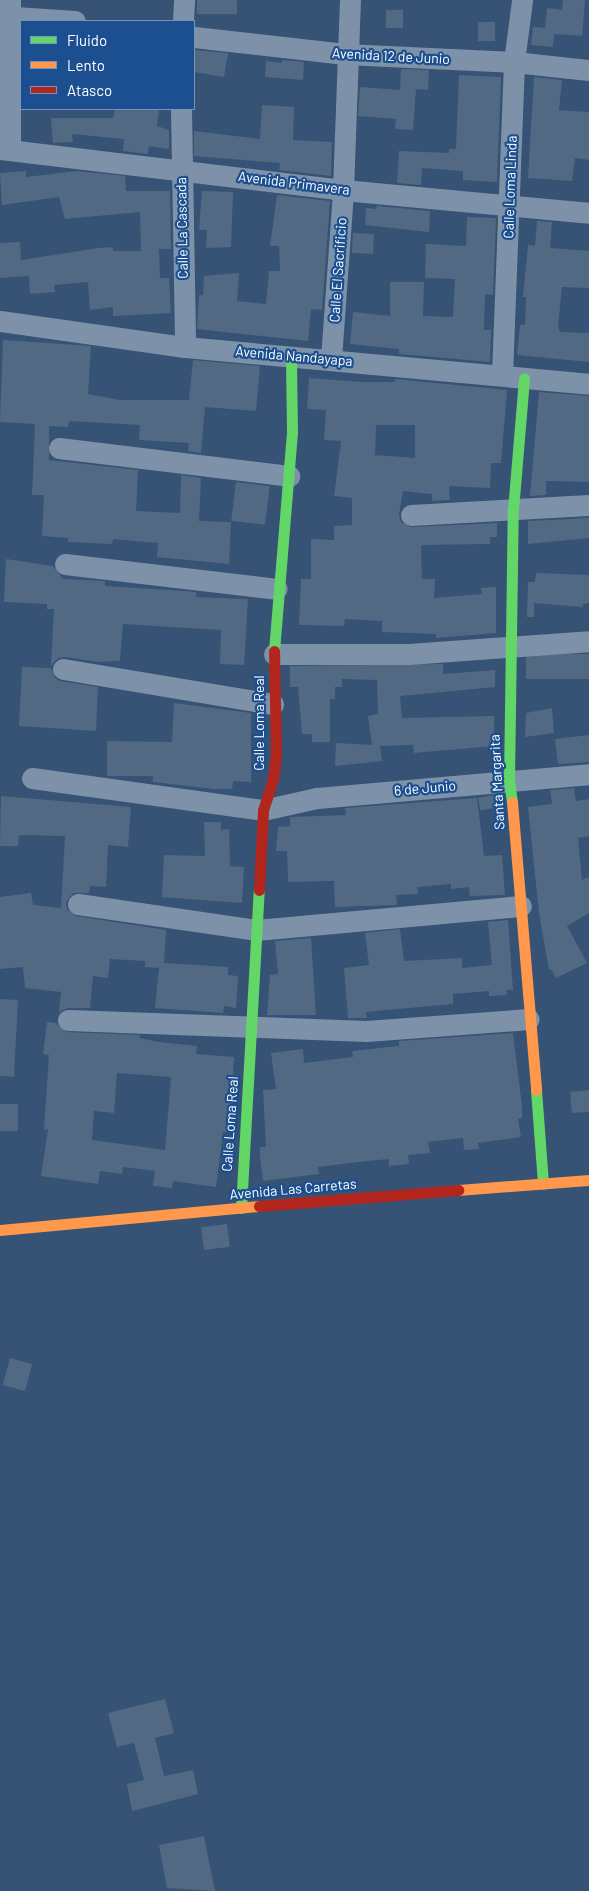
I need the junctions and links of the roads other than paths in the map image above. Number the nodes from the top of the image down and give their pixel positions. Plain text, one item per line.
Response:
1 (184, 0) edge
2 (350, 0) edge
3 (522, 0) edge
4 (7, 11) edge
5 (68, 20) edge
6 (183, 20) edge
7 (195, 37) edge
8 (346, 54) junction
9 (514, 62) junction
10 (589, 70) edge
11 (182, 110) edge
12 (5, 150) edge
13 (180, 169) junction
14 (343, 190) junction
15 (510, 206) junction
16 (589, 214) edge
17 (0, 321) edge
18 (185, 347) junction
19 (292, 356) junction
20 (331, 359) junction
21 (502, 375) junction
22 (524, 378) junction
23 (589, 384) edge
24 (59, 448) dead end
25 (289, 476) junction
26 (589, 506) edge
27 (512, 510) junction
28 (411, 514) dead end
29 (65, 564) dead end
30 (278, 589) junction
31 (589, 641) edge
32 (510, 648) junction
33 (274, 654) junction
34 (63, 668) dead end
35 (273, 704) junction
36 (589, 774) edge
37 (32, 778) dead end
38 (509, 781) junction
39 (263, 810) junction
40 (78, 904) dead end
41 (521, 906) junction
42 (256, 930) junction
43 (529, 1019) junction
44 (68, 1020) dead end
45 (252, 1029) junction
46 (589, 1180) edge
47 (543, 1184) junction
48 (242, 1208) junction
49 (0, 1230) edge

1 - 6 street
2 - 8 street, Calle El Sacrificio
3 - 9 street, Calle Loma Linda
4 - 5 street
4 - 12 street
7 - 8 street, Avenida 12 de Junio
8 - 9 street, Avenida 12 de Junio
8 - 14 street, Calle El Sacrificio
9 - 10 street, Avenida 12 de Junio
9 - 15 street, Calle Loma Linda
11 - 13 street, Calle La Cascada
12 - 13 street, Avenida Primavera
13 - 14 street, Avenida Primavera
13 - 18 street, Calle La Cascada
14 - 15 street, Avenida Primavera
14 - 20 street, Calle El Sacrificio
15 - 16 street, Avenida Primavera
15 - 21 street, Calle Loma Linda
17 - 18 street, Avenida Nandayapa
18 - 19 street, Avenida Nandayapa
19 - 20 street, Avenida Nandayapa
19 - 25 street, Calle Loma Real
20 - 21 street, Avenida Nandayapa
21 - 22 street, Avenida Nandayapa
22 - 23 street, Avenida Nandayapa
22 - 27 street, Santa Margarita
24 - 25 street
25 - 30 street, Calle Loma Real
26 - 27 street
27 - 28 street
27 - 32 street, Santa Margarita
29 - 30 street
30 - 33 street, Calle Loma Real
31 - 32 street
32 - 33 street
32 - 38 street, Santa Margarita
33 - 35 street, Calle Loma Real
34 - 35 street
35 - 39 street, Calle Loma Real
36 - 38 street, 6 de Junio
37 - 39 street
38 - 39 street, 6 de Junio
38 - 41 street, Santa Margarita
39 - 42 street, Calle Loma Real
40 - 42 street
41 - 42 street
41 - 43 street, Santa Margarita
42 - 45 street, Calle Loma Real
43 - 45 street
43 - 47 street, Santa Margarita
44 - 45 street
45 - 48 street, Calle Loma Real
46 - 47 street, Avenida Las Carretas
47 - 48 street, Avenida Las Carretas
48 - 49 street, Avenida Las Carretas

